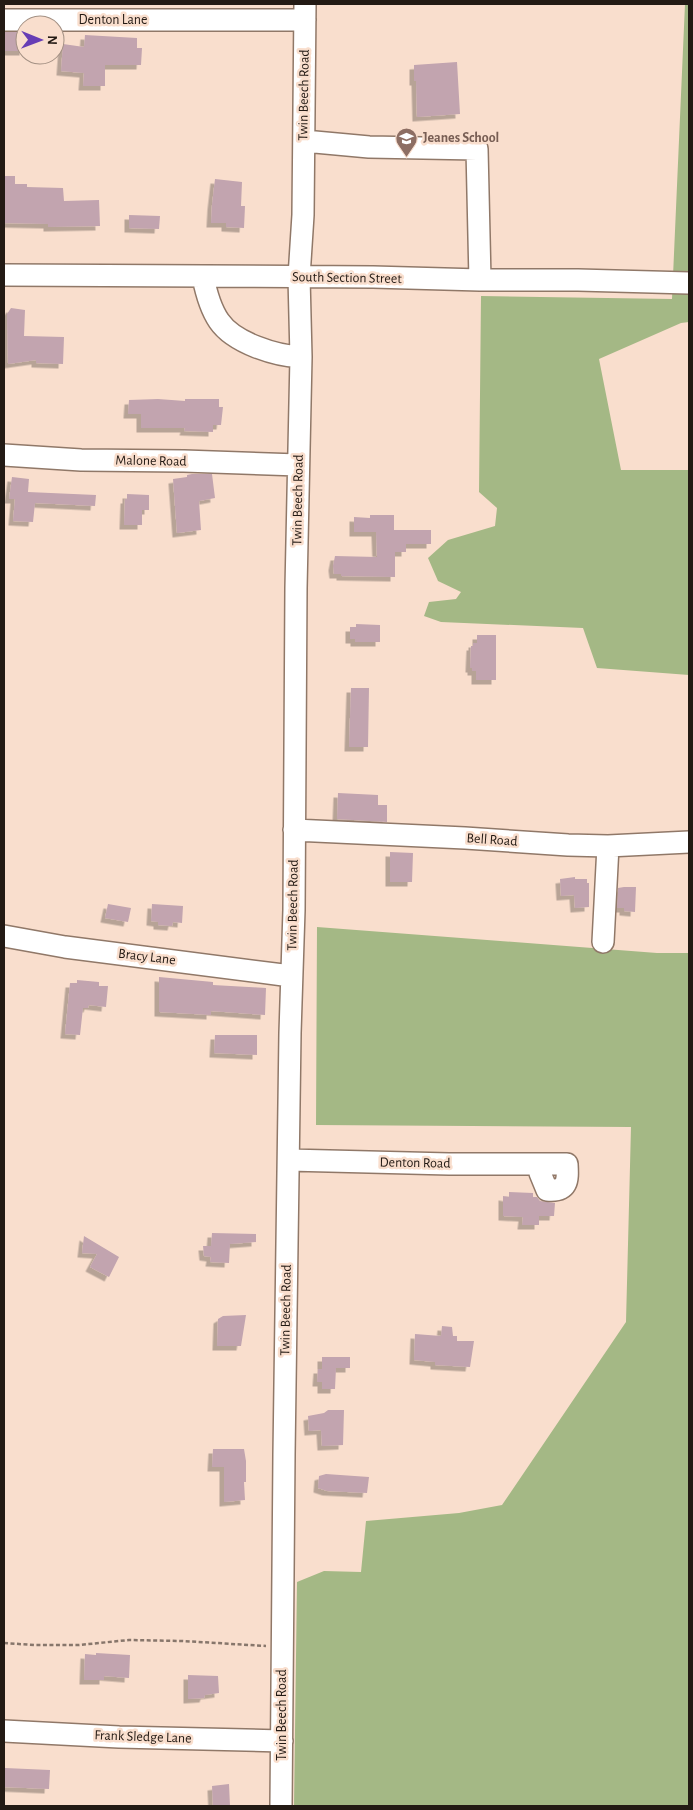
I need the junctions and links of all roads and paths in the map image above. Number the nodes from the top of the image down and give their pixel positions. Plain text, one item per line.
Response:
1 (305, 12) edge
2 (4, 20) edge
3 (304, 141) junction
4 (4, 275) edge
5 (203, 277) junction
6 (299, 277) junction
7 (480, 280) junction
8 (689, 283) edge
9 (301, 357) junction
10 (4, 455) edge
11 (298, 465) junction
12 (294, 830) junction
13 (689, 842) edge
14 (608, 846) junction
15 (4, 936) edge
16 (603, 942) dead end
17 (291, 976) junction
18 (289, 1160) junction
19 (542, 1164) dead end
20 (4, 1643) edge
21 (282, 1648) junction
22 (4, 1731) edge
23 (282, 1741) junction
24 (281, 1806) edge

1 - 2 street, Denton Lane
1 - 3 street, Twin Beech Road
3 - 6 street, Twin Beech Road
3 - 7 street
4 - 5 street, South Section Street
5 - 6 street, South Section Street
5 - 9 street
6 - 7 street, South Section Street
6 - 9 street, Twin Beech Road
7 - 8 street, South Section Street
9 - 11 street, Twin Beech Road
10 - 11 street, Malone Road
11 - 12 street, Twin Beech Road
12 - 14 street, Bell Road
12 - 17 street, Twin Beech Road
13 - 14 street, Bell Road
14 - 16 street
15 - 17 street, Bracy Lane
17 - 18 street, Twin Beech Road
18 - 19 street, Denton Road
18 - 21 street, Twin Beech Road
20 - 21 path
21 - 23 street, Twin Beech Road
22 - 23 street, Frank Sledge Lane
23 - 24 street, Twin Beech Road

